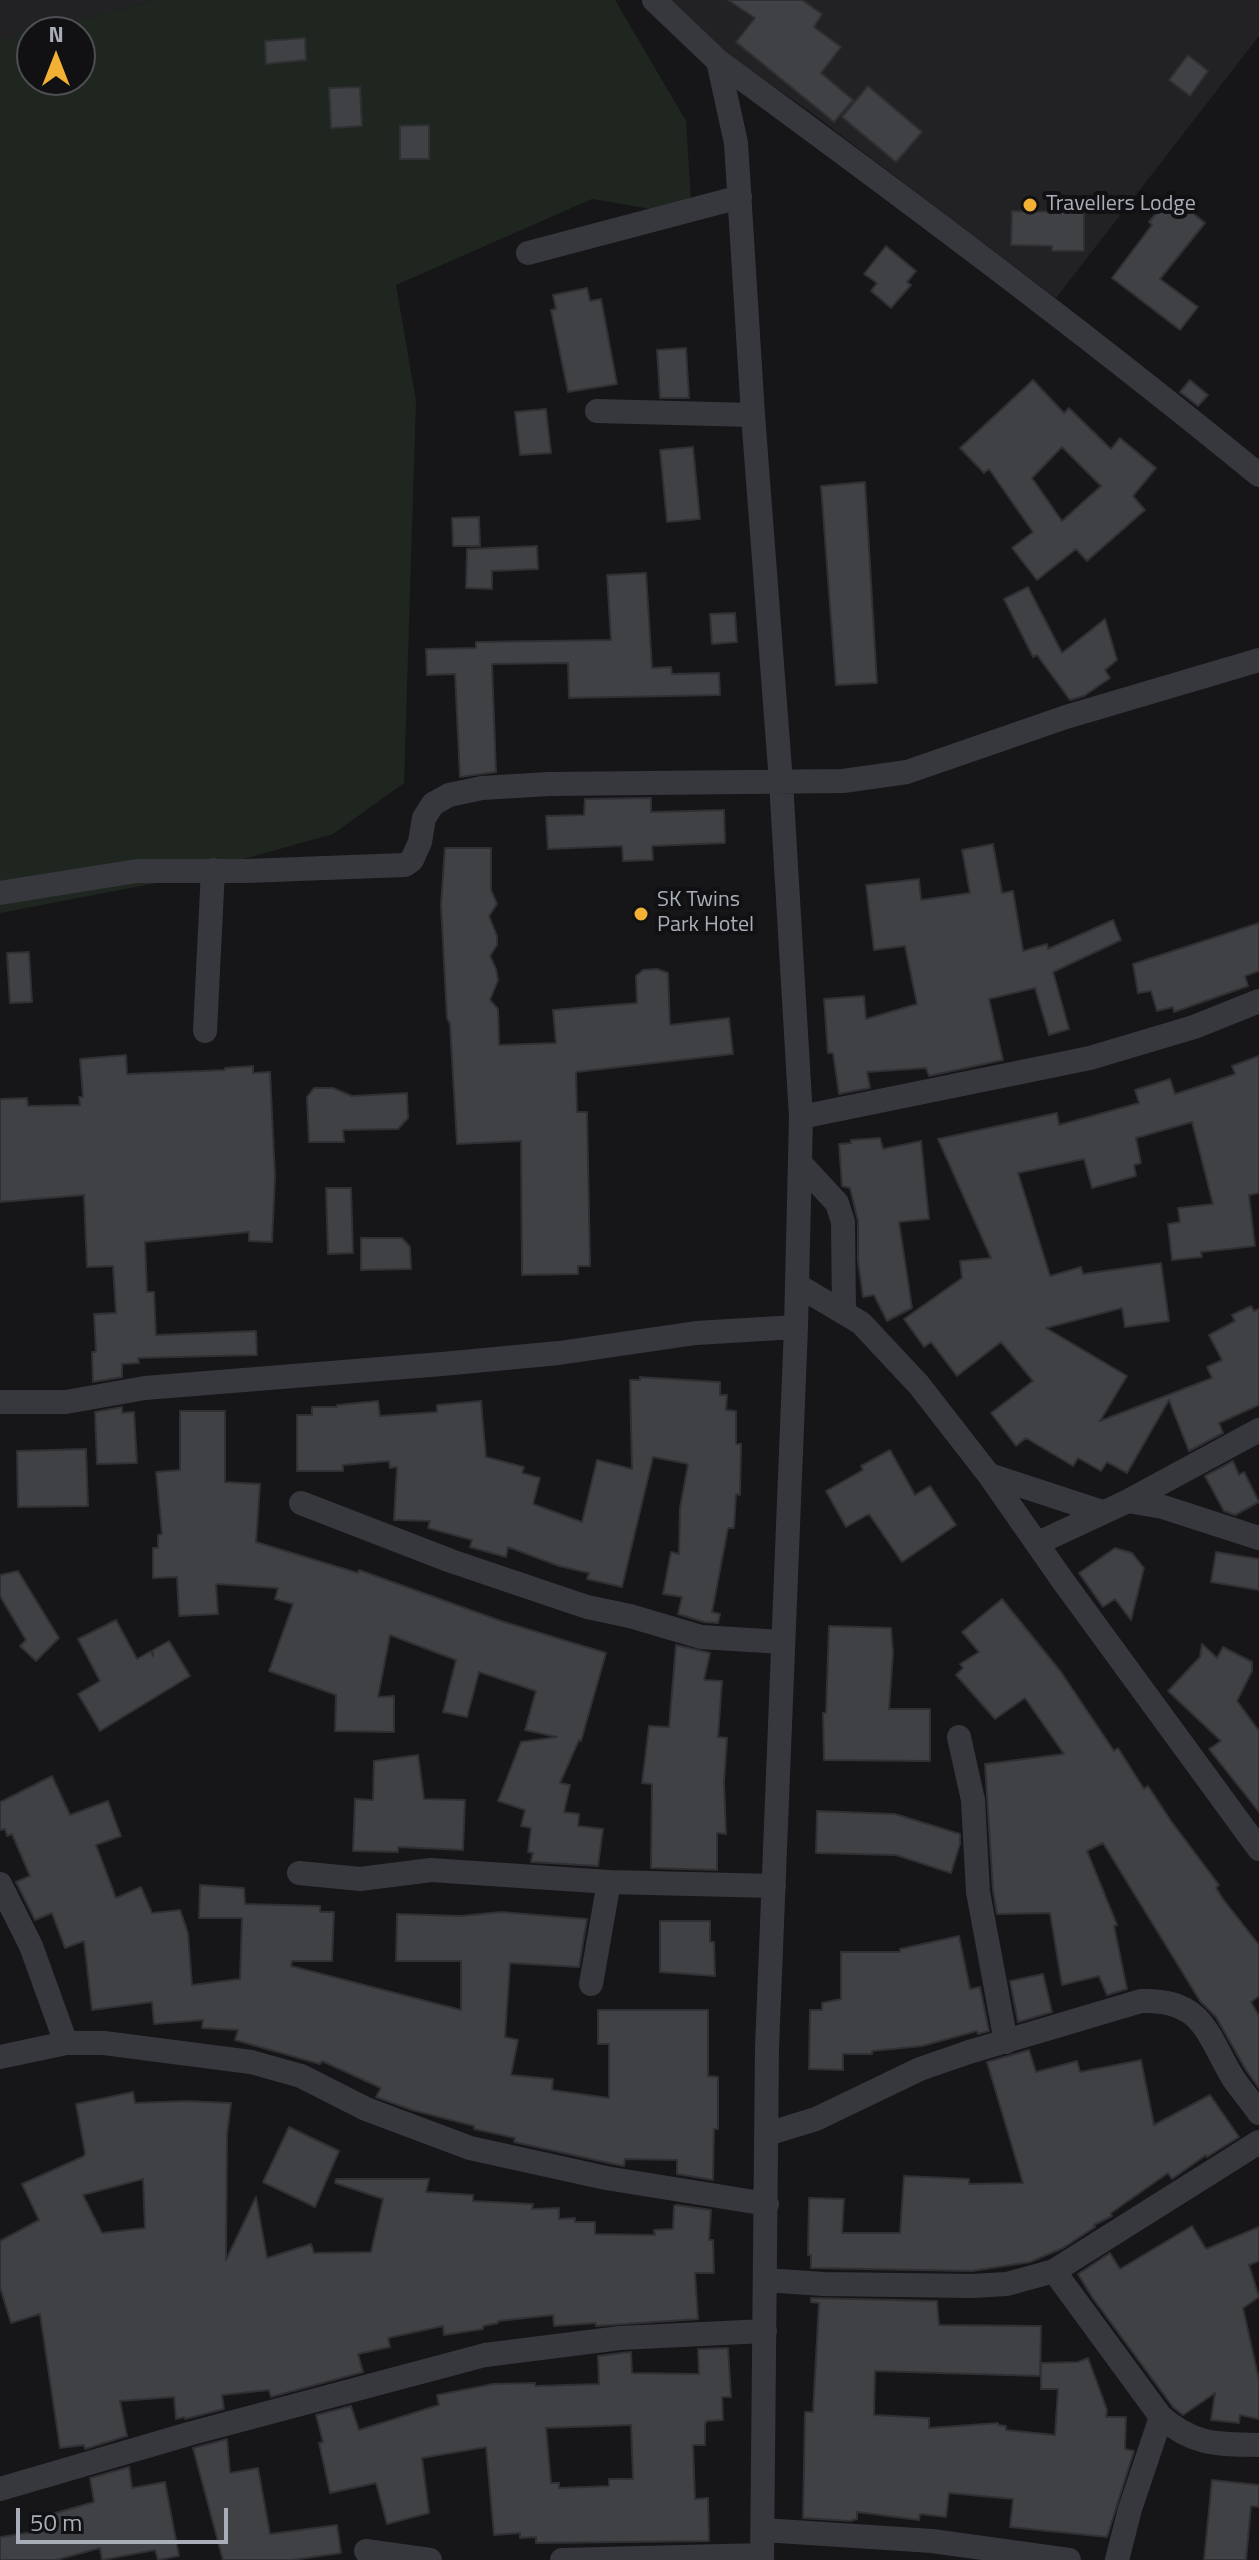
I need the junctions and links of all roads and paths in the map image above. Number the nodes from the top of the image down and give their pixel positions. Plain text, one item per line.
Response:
1 (654, 0) edge
2 (718, 61) junction
3 (740, 197) junction
4 (528, 253) dead end
5 (597, 411) dead end
6 (753, 415) junction
7 (1259, 475) edge
8 (1259, 660) edge
9 (781, 782) junction
10 (213, 870) junction
11 (0, 893) edge
12 (1259, 1001) edge
13 (205, 1031) dead end
14 (801, 1117) junction
15 (800, 1163) junction
16 (797, 1285) junction
17 (844, 1313) junction
18 (796, 1327) junction
19 (0, 1402) edge
20 (1259, 1430) edge
21 (989, 1475) junction
22 (1128, 1501) junction
23 (301, 1503) dead end
24 (1102, 1512) junction
25 (1259, 1538) edge
26 (1038, 1543) junction
27 (782, 1642) junction
28 (959, 1737) dead end
29 (1259, 1849) edge
30 (299, 1873) dead end
31 (609, 1882) junction
32 (0, 1884) edge
33 (774, 1886) junction
34 (591, 1984) dead end
35 (1006, 2042) junction
36 (66, 2043) junction
37 (0, 2057) edge
38 (1259, 2113) edge
39 (767, 2134) junction
40 (1259, 2142) edge
41 (767, 2204) junction
42 (1054, 2271) junction
43 (765, 2280) junction
44 (765, 2331) junction
45 (1161, 2417) junction
46 (1259, 2445) edge
47 (0, 2489) edge
48 (763, 2530) junction
49 (366, 2551) dead end
50 (762, 2557) edge
51 (430, 2560) edge
52 (562, 2560) edge
53 (1069, 2560) edge
54 (1117, 2560) edge

1 - 2 street
2 - 3 street
2 - 7 street
3 - 4 street
3 - 6 street
5 - 6 street
6 - 9 street
8 - 9 street
9 - 10 street
9 - 14 street
10 - 11 street
10 - 13 street
12 - 14 street
14 - 15 street
15 - 16 street
15 - 17 street
16 - 17 street
16 - 18 street
17 - 21 street
18 - 19 street
18 - 27 street
20 - 22 street
21 - 24 street
21 - 26 street
22 - 24 street
22 - 25 street
23 - 27 street
24 - 26 street
26 - 29 street
27 - 33 street
28 - 35 street
30 - 31 street
31 - 33 street
31 - 34 street
32 - 36 street
33 - 39 street
35 - 38 street
35 - 39 street
36 - 37 street
36 - 41 street
39 - 41 street
40 - 42 street
41 - 43 street
42 - 43 street
42 - 45 street
43 - 44 street
44 - 47 street
44 - 48 street
45 - 46 street
45 - 54 street
48 - 50 street
48 - 53 street
49 - 51 street
50 - 52 street

